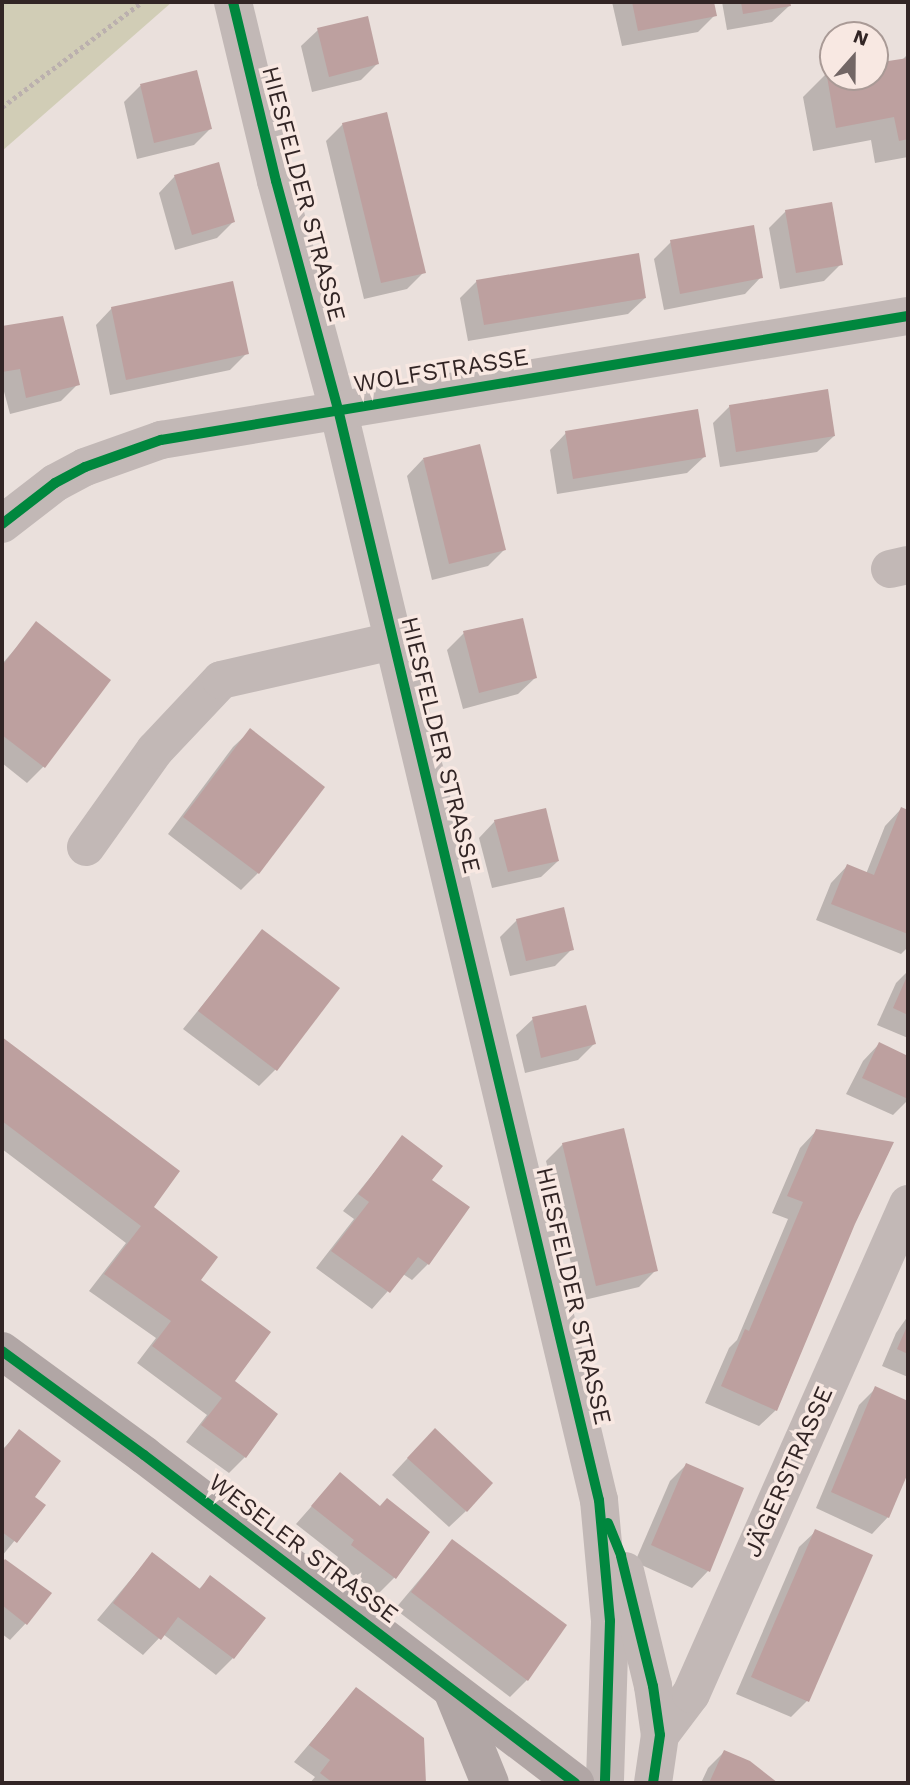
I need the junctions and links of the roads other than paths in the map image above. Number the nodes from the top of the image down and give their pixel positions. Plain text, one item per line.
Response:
1 (233, 2) edge
2 (908, 316) edge
3 (338, 409) junction
4 (2, 524) edge
5 (392, 641) junction
6 (86, 846) dead end
7 (908, 1204) edge
8 (2, 1351) edge
9 (599, 1500) junction
10 (451, 1688) junction
11 (660, 1735) junction
12 (491, 1783) edge
13 (575, 1783) edge
14 (605, 1783) edge
15 (653, 1783) edge

1 - 3 street, HIESFELDER STRASSE
2 - 3 street, WOLFSTRASSE
3 - 4 street, WOLFSTRASSE
3 - 5 street, HIESFELDER STRASSE
5 - 6 street
5 - 9 street, HIESFELDER STRASSE
7 - 11 street, JÄGERSTRASSE
8 - 10 main road, WESELER STRASSE
9 - 11 street, HIESFELDER STRASSE
9 - 14 street, HIESFELDER STRASSE
10 - 12 main road
10 - 13 main road, WESELER STRASSE
11 - 15 street, HIESFELDER STRASSE

